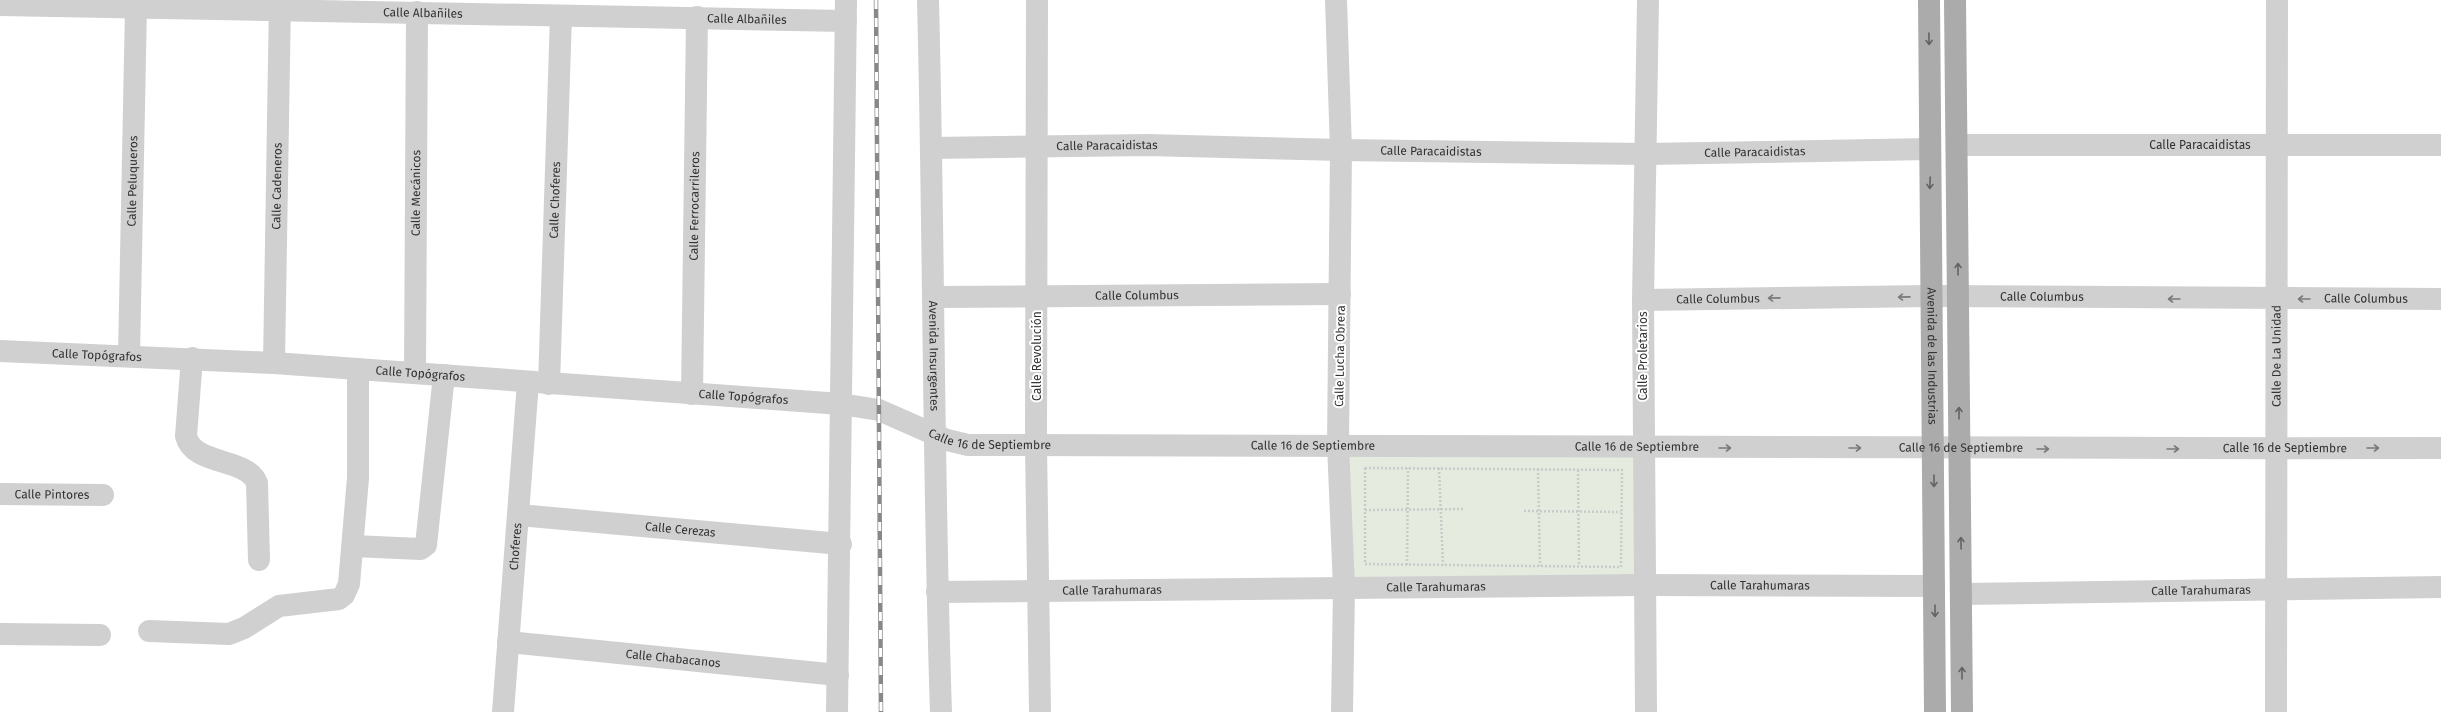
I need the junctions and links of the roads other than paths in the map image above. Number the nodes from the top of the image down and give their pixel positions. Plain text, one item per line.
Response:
1 (846, 0) edge
2 (928, 0) edge
3 (1037, 0) edge
4 (1336, 0) edge
5 (1648, 0) edge
6 (1929, 0) edge
7 (1955, 0) edge
8 (2277, 0) edge
9 (0, 5) edge
10 (280, 5) edge
11 (136, 7) junction
12 (417, 12) junction
13 (561, 16) junction
14 (697, 17) junction
15 (846, 21) junction
16 (2278, 144) junction
17 (1037, 145) junction
18 (1958, 145) junction
19 (2441, 145) edge
20 (932, 148) junction
21 (1930, 149) junction
22 (1340, 150) junction
23 (1645, 154) junction
24 (1340, 294) junction
25 (1037, 296) junction
26 (1931, 296) junction
27 (935, 297) junction
28 (1958, 297) junction
29 (2278, 299) junction
30 (2441, 299) edge
31 (1643, 300) junction
32 (0, 351) edge
33 (129, 356) junction
34 (192, 358) junction
35 (274, 363) junction
36 (358, 369) junction
37 (415, 373) junction
38 (444, 375) junction
39 (528, 382) junction
40 (549, 384) junction
41 (692, 394) junction
42 (841, 404) junction
43 (934, 435) junction
44 (1338, 444) junction
45 (1036, 445) junction
46 (1644, 447) junction
47 (2441, 448) edge
48 (1934, 449) junction
49 (1959, 449) junction
50 (2277, 449) junction
51 (0, 494) edge
52 (103, 495) dead end
53 (519, 515) junction
54 (841, 544) junction
55 (353, 546) junction
56 (259, 560) dead end
57 (1644, 585) junction
58 (1934, 586) junction
59 (2441, 587) edge
60 (1344, 588) junction
61 (2277, 588) junction
62 (1037, 590) junction
63 (937, 592) junction
64 (1961, 594) junction
65 (149, 631) dead end
66 (0, 634) edge
67 (100, 635) dead end
68 (508, 642) junction
69 (838, 675) junction
70 (503, 712) edge
71 (837, 712) edge
72 (941, 712) edge
73 (1040, 712) edge
74 (1342, 712) edge
75 (1646, 712) edge
76 (1935, 712) edge
77 (1962, 712) edge
78 (2276, 712) edge

1 - 15 street
2 - 20 street, Avenida Insurgentes
3 - 17 street, Calle Revolución
4 - 22 street, Calle Lucha Obrera
5 - 23 street, Calle Proletarios
6 -> 21 main road, Avenida de las Industrias
7 - 18 main road
8 - 16 street, Calle De La Unidad
9 - 11 street, Calle Albañiles
10 - 11 street, Calle Albañiles
10 - 12 street, Calle Albañiles
10 - 35 street, Calle Cadeneros
11 - 33 street, Calle Peluqueros
12 - 13 street, Calle Albañiles
12 - 37 street, Calle Mecánicos
13 - 14 street, Calle Albañiles
13 - 40 street, Calle Choferes
14 - 15 street, Calle Albañiles
14 - 41 street, Calle Ferrocarrileros
15 - 42 street
16 - 18 street, Calle Paracaidistas
16 - 19 street, Calle Paracaidistas
16 - 29 street, Calle De La Unidad
17 - 20 street, Calle Paracaidistas
17 - 22 street, Calle Paracaidistas
17 - 25 street, Calle Revolución
28 -> 18 main road
20 - 27 street, Avenida Insurgentes
21 - 23 street, Calle Paracaidistas
21 -> 26 main road, Avenida de las Industrias
22 - 23 street, Calle Paracaidistas
22 - 24 street, Calle Lucha Obrera
23 - 31 street, Calle Proletarios
24 - 25 street, Calle Columbus
24 - 44 street, Calle Lucha Obrera
25 - 27 street, Calle Columbus
25 - 45 street, Calle Revolución
26 - 28 street, Calle Columbus
26 -> 31 street, Calle Columbus
26 - 48 main road, Avenida de las Industrias
27 - 43 street, Avenida Insurgentes
29 -> 28 street, Calle Columbus
49 -> 28 main road
30 -> 29 street, Calle Columbus
29 - 50 street, Calle De La Unidad
31 - 46 street, Calle Proletarios
32 - 33 street, Calle Topógrafos
33 - 34 street, Calle Topógrafos
34 - 35 street, Calle Topógrafos
34 - 56 street
35 - 36 street, Calle Topógrafos
36 - 37 street, Calle Topógrafos
36 - 55 street
37 - 38 street, Calle Topógrafos
38 - 39 street, Calle Topógrafos
38 - 55 street
39 - 40 street, Calle Topógrafos
39 - 53 street, Choferes
40 - 41 street, Calle Topógrafos
41 - 42 street, Calle Topógrafos
42 - 43 street, Calle 16 de Septiembre
42 - 54 street
43 - 45 street, Calle 16 de Septiembre
43 - 63 street, Avenida Insurgentes
44 - 45 street, Calle 16 de Septiembre
44 - 46 street, Calle 16 de Septiembre
44 - 60 street, Calle Lucha Obrera
45 - 62 street, Calle Revolución
46 -> 48 street, Calle 16 de Septiembre
46 - 57 street, Calle Proletarios
50 -> 47 street, Calle 16 de Septiembre
48 - 49 street, Calle 16 de Septiembre
48 -> 58 main road, Avenida de las Industrias
49 -> 50 street, Calle 16 de Septiembre
64 -> 49 main road
50 - 61 street, Calle De La Unidad
51 - 52 street, Calle Pintores
53 - 54 street, Calle Cerezas
53 - 68 street, Choferes
54 - 69 street
55 - 65 street
57 - 58 street, Calle Tarahumaras
57 - 60 street, Calle Tarahumaras
57 - 75 street, Calle Proletarios
58 -> 76 main road, Avenida de las Industrias
59 - 61 street, Calle Tarahumaras
60 - 62 street, Calle Tarahumaras
60 - 74 street, Calle Lucha Obrera
61 - 64 street, Calle Tarahumaras
61 - 78 street, Calle De La Unidad
62 - 63 street, Calle Tarahumaras
62 - 73 street, Calle Revolución
63 - 72 street, Avenida Insurgentes
77 -> 64 main road
66 - 67 street
68 - 69 street, Calle Chabacanos
68 - 70 street, Choferes
69 - 71 street

